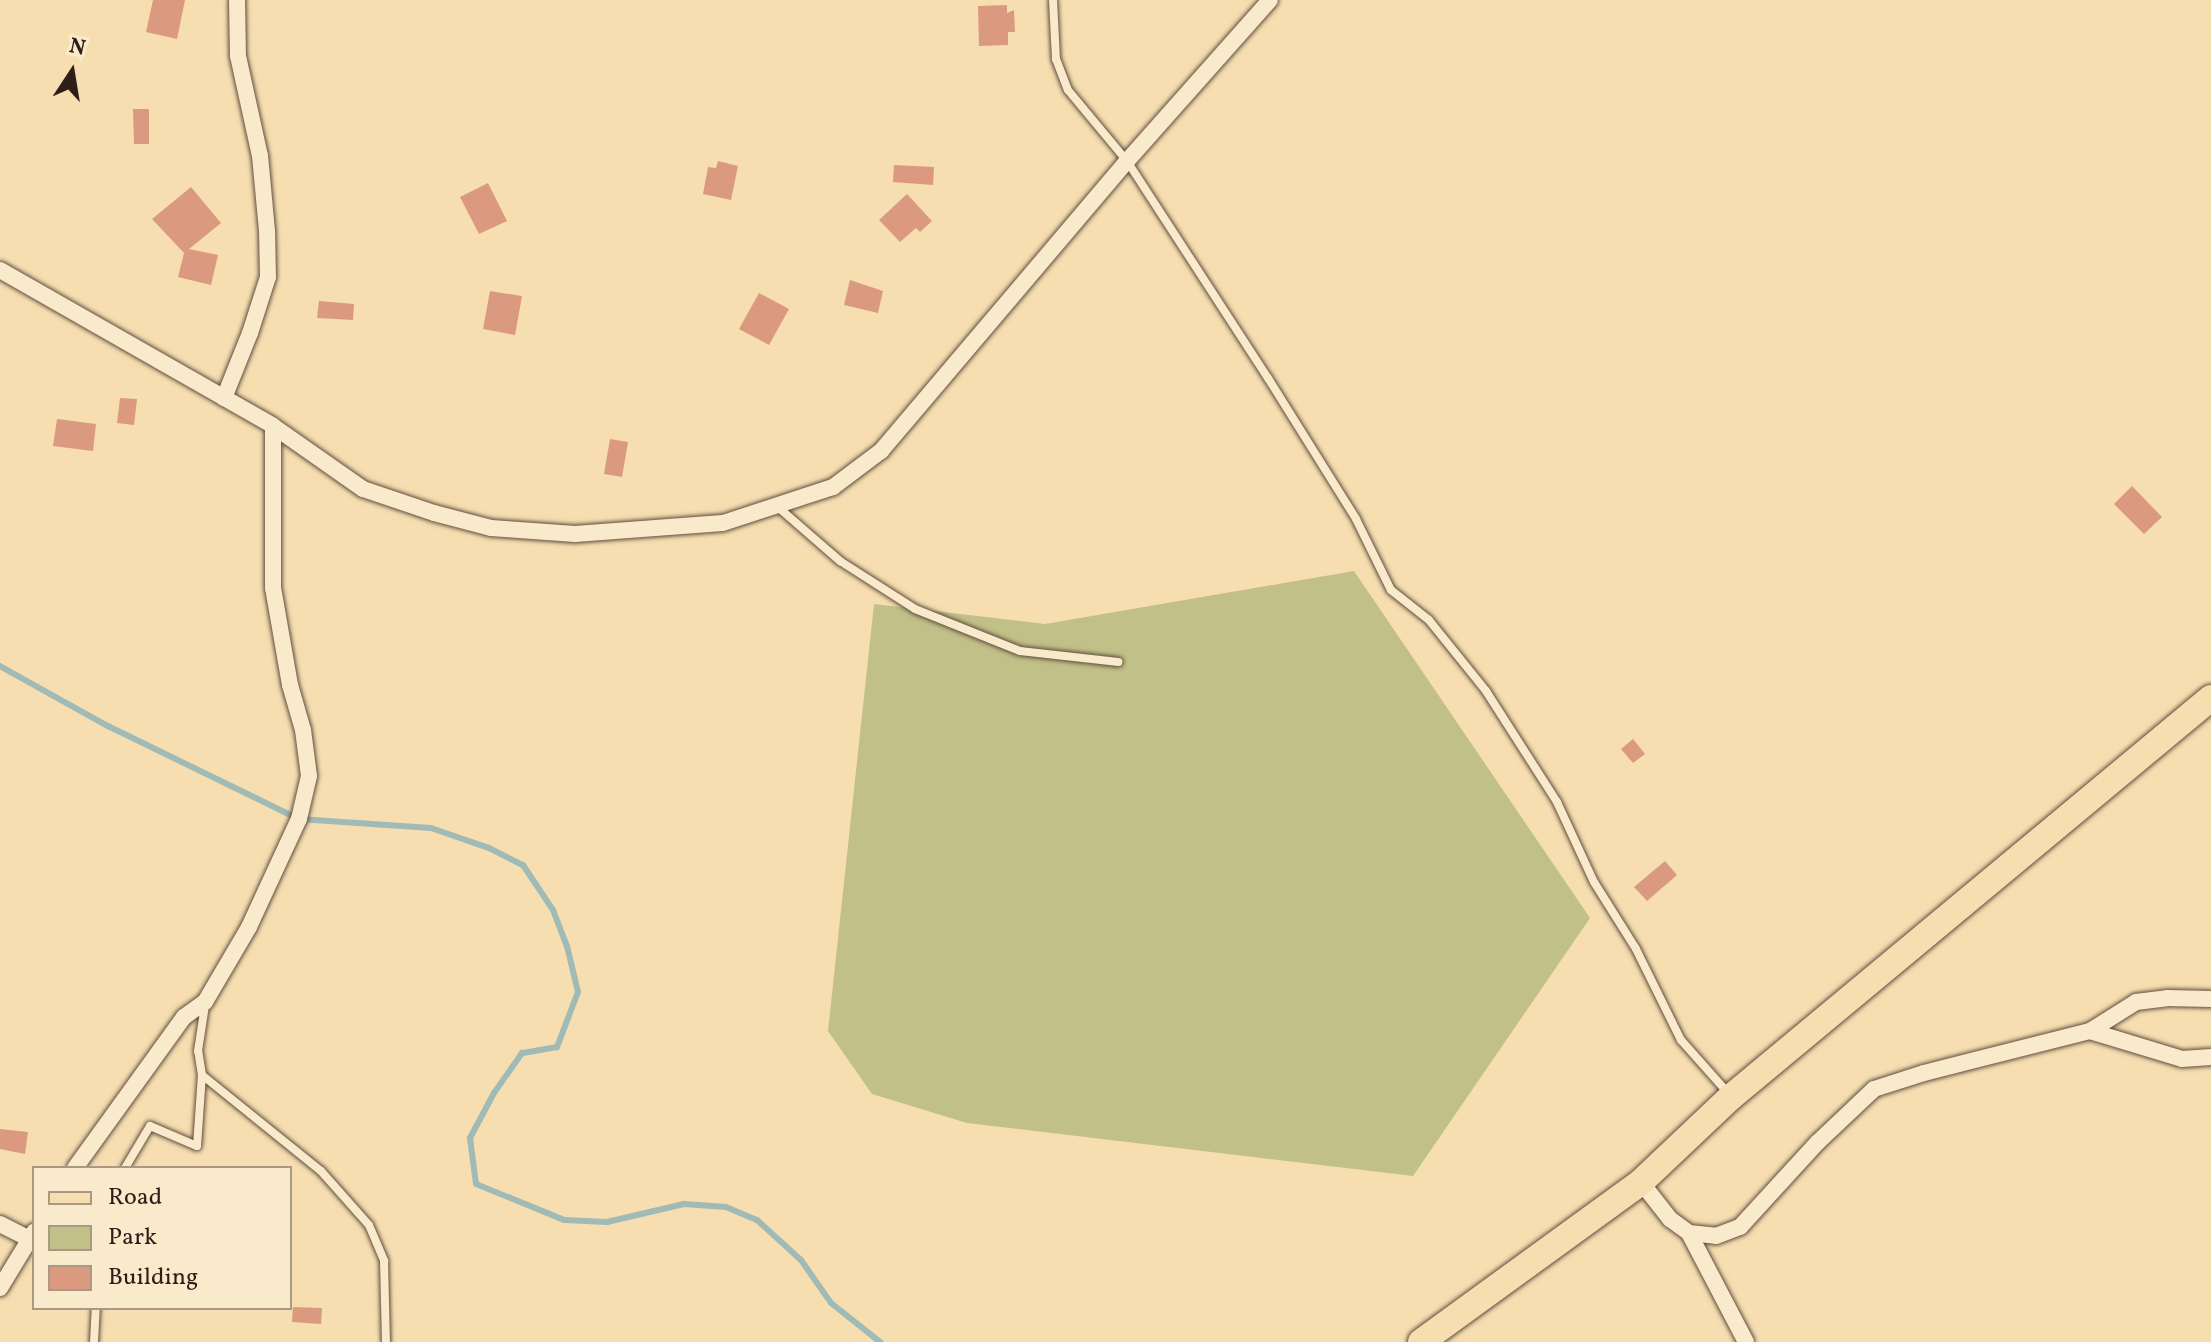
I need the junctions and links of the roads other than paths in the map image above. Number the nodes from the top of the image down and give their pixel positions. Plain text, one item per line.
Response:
1 (237, 0) edge
2 (1053, 0) edge
3 (1270, 0) edge
4 (1127, 161) junction
5 (0, 270) edge
6 (224, 398) junction
7 (273, 426) junction
8 (779, 508) junction
9 (1118, 662) dead end
10 (2211, 698) edge
11 (2211, 999) edge
12 (205, 1002) junction
13 (2090, 1031) junction
14 (2211, 1057) edge
15 (202, 1075) junction
16 (1731, 1097) junction
17 (76, 1166) edge
18 (126, 1166) edge
19 (1641, 1182) junction
20 (0, 1224) edge
21 (1689, 1233) junction
22 (32, 1236) edge
23 (0, 1288) edge
24 (96, 1310) edge
25 (94, 1342) edge
26 (386, 1342) edge
27 (1421, 1342) edge
28 (1746, 1342) edge

1 - 6 street
2 - 4 lane
3 - 4 street
4 - 8 street
4 - 16 lane
5 - 6 street
6 - 7 street
7 - 8 street
7 - 12 street
8 - 9 lane
10 - 16 main road
11 - 13 street
12 - 15 lane
12 - 17 street
13 - 14 street
13 - 21 street
15 - 18 lane
15 - 26 lane
16 - 19 main road
19 - 21 street
19 - 27 main road
20 - 22 street
21 - 28 street
22 - 23 street
24 - 25 lane

